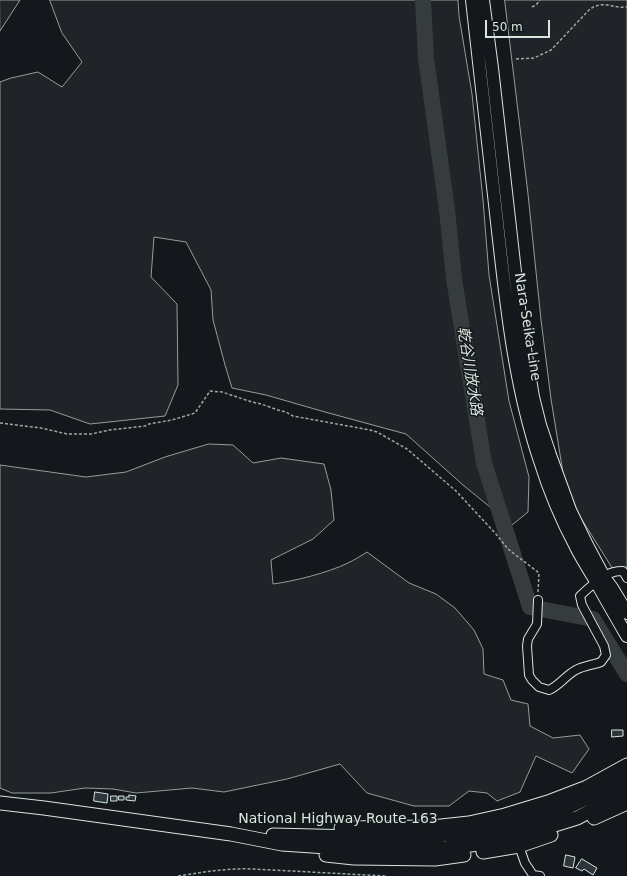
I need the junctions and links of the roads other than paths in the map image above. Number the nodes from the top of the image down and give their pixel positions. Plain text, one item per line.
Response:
1 (472, 0) edge
2 (483, 0) edge
3 (627, 578) edge
4 (600, 580) junction
5 (538, 600) road end
6 (627, 613) edge
7 (627, 636) edge
8 (627, 765) edge
9 (626, 784) edge
10 (0, 803) edge
11 (627, 803) edge
12 (231, 834) junction
13 (256, 834) junction
14 (282, 844) junction
15 (519, 846) junction
16 (540, 876) edge

1 - 4 main road, Nara Seika Line
2 - 4 main road, Nara Seika Line
3 - 4 street
4 - 5 street
4 - 6 main road, Nara Seika Line
4 - 7 main road, Nara Seika Line
8 - 13 highway
9 - 13 highway, National Highway Route 163
9 - 14 highway, National Highway Route 163
10 - 12 highway, National Highway Route 163
11 - 15 highway
12 - 13 highway, National Highway Route 163
12 - 14 highway, National Highway Route 163
14 - 15 highway
15 - 16 street

